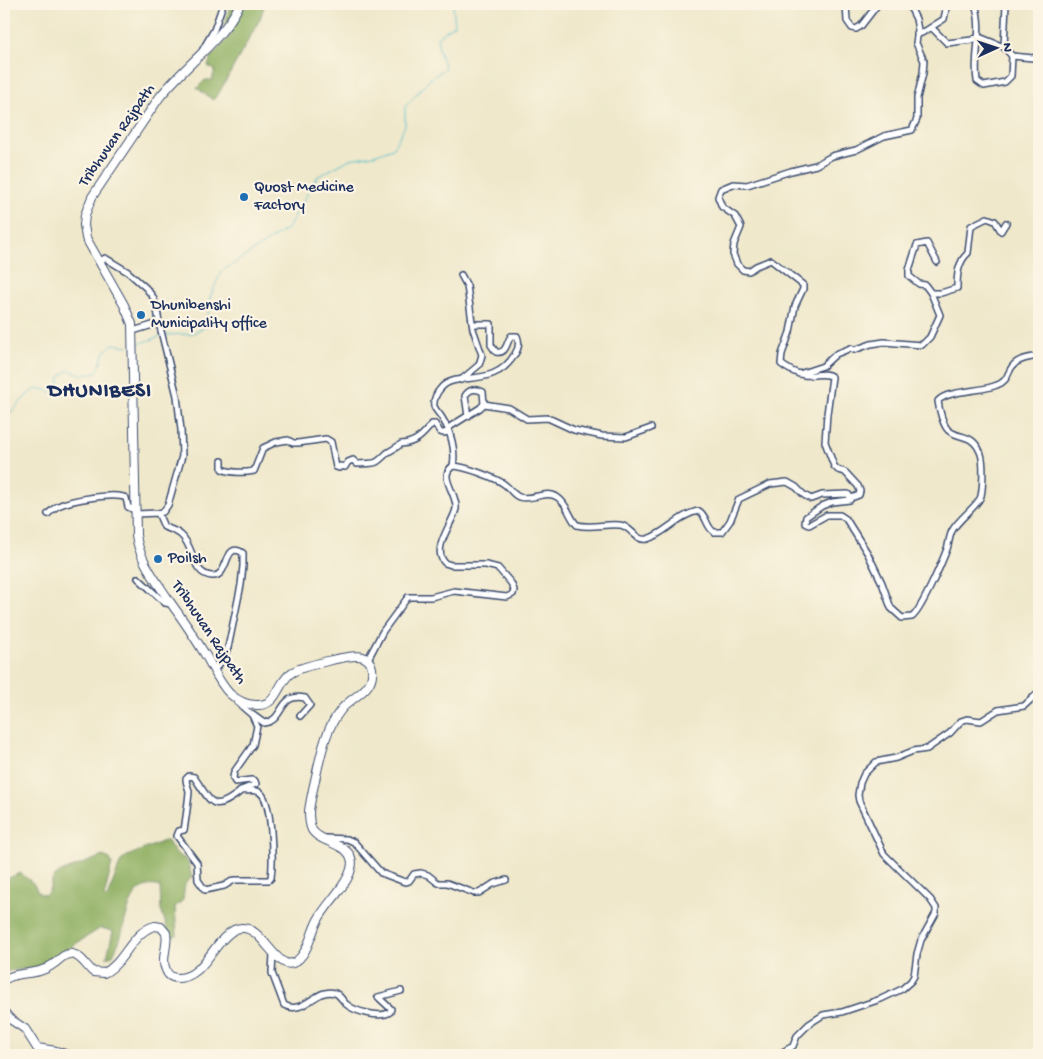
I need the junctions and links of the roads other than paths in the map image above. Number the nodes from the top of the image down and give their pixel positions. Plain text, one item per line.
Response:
1 (223, 4) edge
2 (240, 4) edge
3 (846, 4) edge
4 (878, 4) edge
5 (905, 4) edge
6 (947, 4) edge
7 (975, 4) edge
8 (1006, 4) edge
9 (932, 28) junction
10 (918, 34) junction
11 (979, 37) junction
12 (1004, 47) junction
13 (201, 54) junction
14 (1039, 55) edge
15 (1012, 56) junction
16 (1006, 222) dead end
17 (99, 262) junction
18 (937, 262) dead end
19 (461, 275) dead end
20 (931, 293) junction
21 (159, 323) junction
22 (473, 324) junction
23 (133, 331) junction
24 (1039, 356) edge
25 (799, 374) junction
26 (460, 381) junction
27 (484, 404) junction
28 (468, 416) junction
29 (651, 428) dead end
30 (448, 430) junction
31 (222, 461) dead end
32 (453, 466) junction
33 (851, 498) junction
34 (136, 513) junction
35 (158, 513) junction
36 (48, 514) dead end
37 (138, 578) dead end
38 (172, 604) junction
39 (368, 660) junction
40 (214, 670) junction
41 (222, 685) junction
42 (1039, 692) edge
43 (252, 715) junction
44 (300, 716) dead end
45 (240, 791) junction
46 (322, 838) junction
47 (506, 880) dead end
48 (273, 954) junction
49 (4, 980) edge
50 (401, 992) dead end
51 (4, 1012) edge
52 (68, 1055) edge
53 (778, 1055) edge

1 - 13 street
2 - 13 highway, Tribhuvan Rajpath
3 - 4 street
5 - 10 street
6 - 9 street
7 - 11 street
8 - 12 street
9 - 10 street
9 - 11 street
10 - 25 street
11 - 12 street
11 - 15 street
12 - 15 street
13 - 17 highway, Tribhuvan Rajpath
14 - 15 street
16 - 20 street
17 - 21 street
17 - 23 highway, Tribhuvan Rajpath
18 - 20 street
19 - 22 street
20 - 25 street
21 - 23 street
21 - 35 street
22 - 26 street
22 - 26 street
23 - 34 highway, Tribhuvan Rajpath
24 - 33 street
25 - 33 street
26 - 30 street
27 - 28 street
27 - 28 street
27 - 29 street
28 - 30 street
30 - 31 street
30 - 32 street
32 - 33 street
32 - 39 street
34 - 35 street
34 - 36 street
34 - 38 highway, Tribhuvan Rajpath
35 - 40 street
37 - 38 street
38 - 40 highway, Tribhuvan Rajpath
39 - 41 highway, Tribhuvan Rajpath
39 - 46 highway
40 - 41 highway, Tribhuvan Rajpath
41 - 43 street
42 - 53 street
43 - 44 street
43 - 45 street
45 - 45 street
46 - 47 street
46 - 48 highway
48 - 49 highway
48 - 50 street
51 - 52 highway

